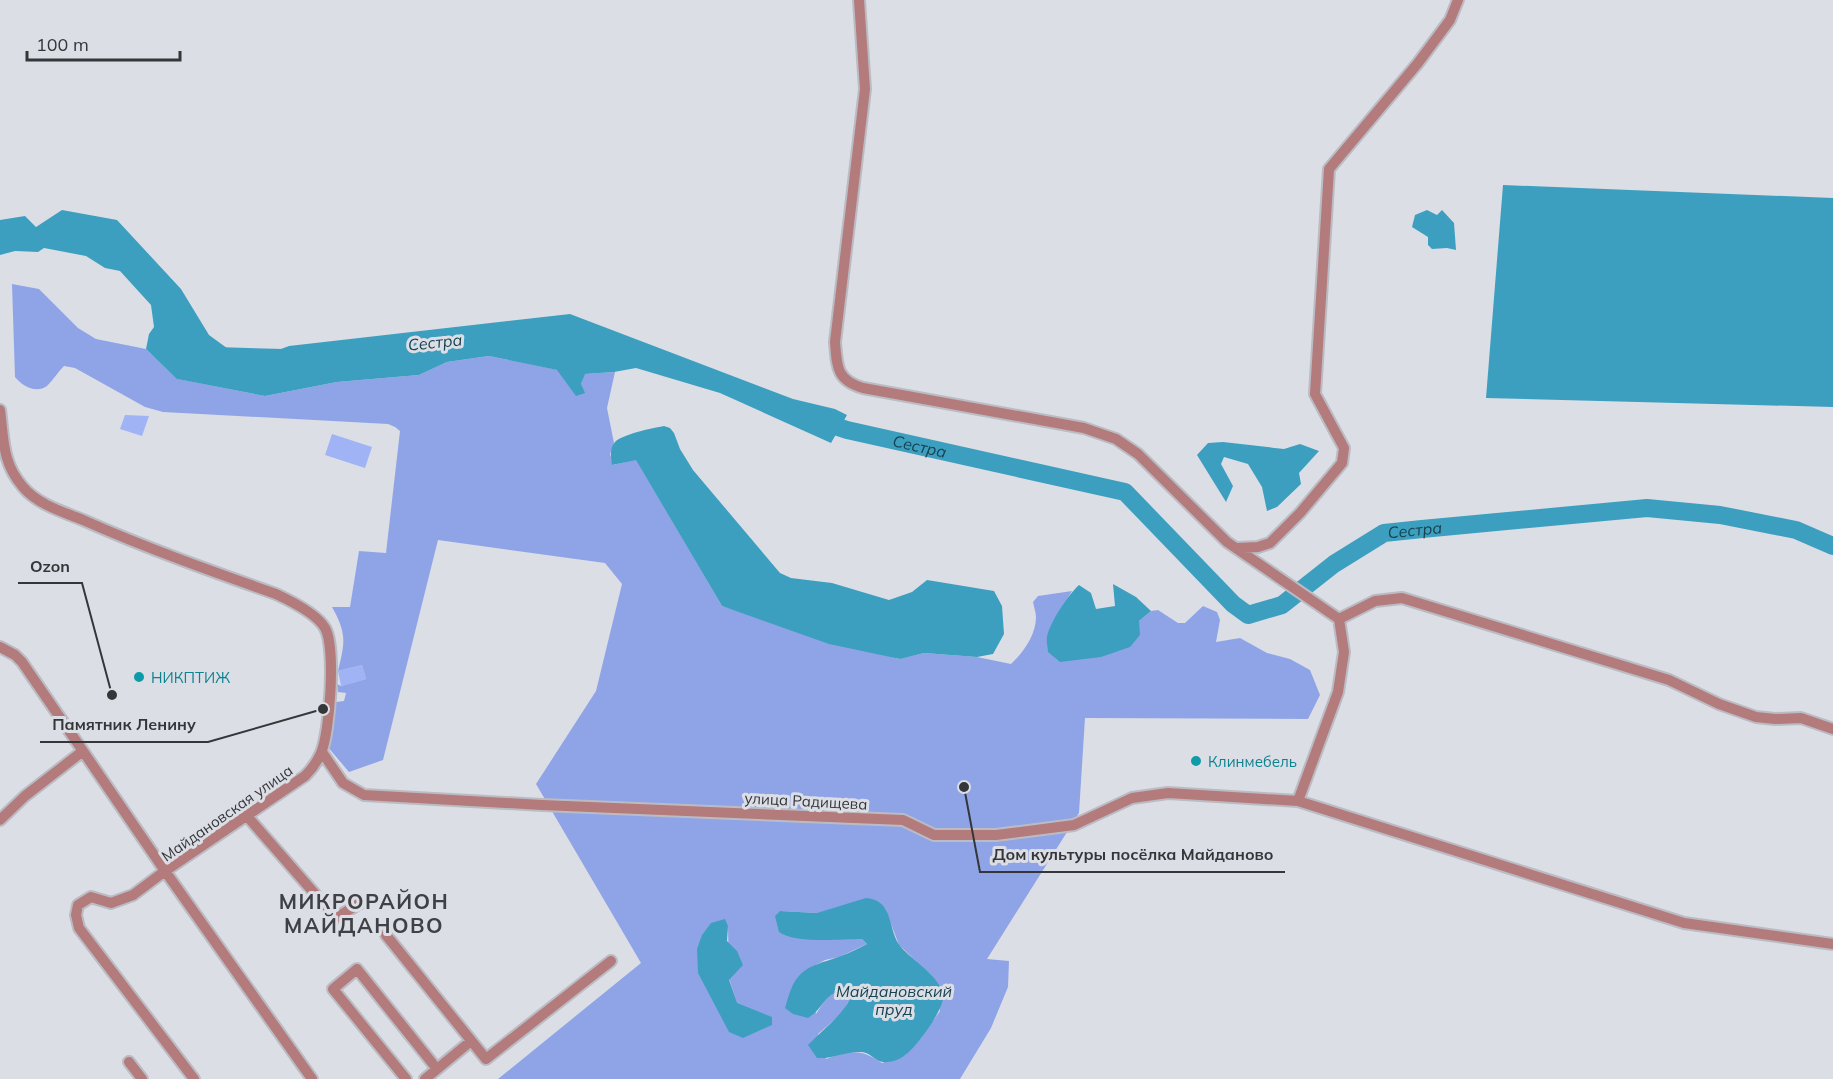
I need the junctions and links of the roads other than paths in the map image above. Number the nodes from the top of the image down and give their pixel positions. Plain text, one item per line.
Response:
1 (859, 0) edge
2 (1458, 0) edge
3 (0, 410) edge
4 (1241, 550) junction
5 (1339, 619) junction
6 (0, 647) edge
7 (1833, 729) edge
8 (83, 751) junction
9 (322, 752) junction
10 (1298, 801) junction
11 (247, 816) junction
12 (0, 820) edge
13 (165, 871) junction
14 (360, 903) dead end
15 (386, 935) dead end
16 (1833, 944) edge
17 (611, 961) dead end
18 (471, 1041) junction
19 (129, 1062) dead end
20 (437, 1069) junction
21 (142, 1079) edge
22 (194, 1079) edge
23 (312, 1079) edge
24 (406, 1079) edge
25 (424, 1079) edge

1 - 4 street
2 - 4 street
3 - 9 street, Майдановская улица
4 - 5 street
5 - 7 street
5 - 10 street
6 - 8 street
8 - 12 street
8 - 13 street
9 - 10 street, улица Радищева
9 - 11 street, Майдановская улица
10 - 16 street, улица Радищева
11 - 13 street, Майдановская улица
11 - 14 street
13 - 22 street
13 - 23 street, Майдановская улица
15 - 18 street
17 - 18 street
18 - 20 street
19 - 21 street
20 - 24 street
20 - 25 street

